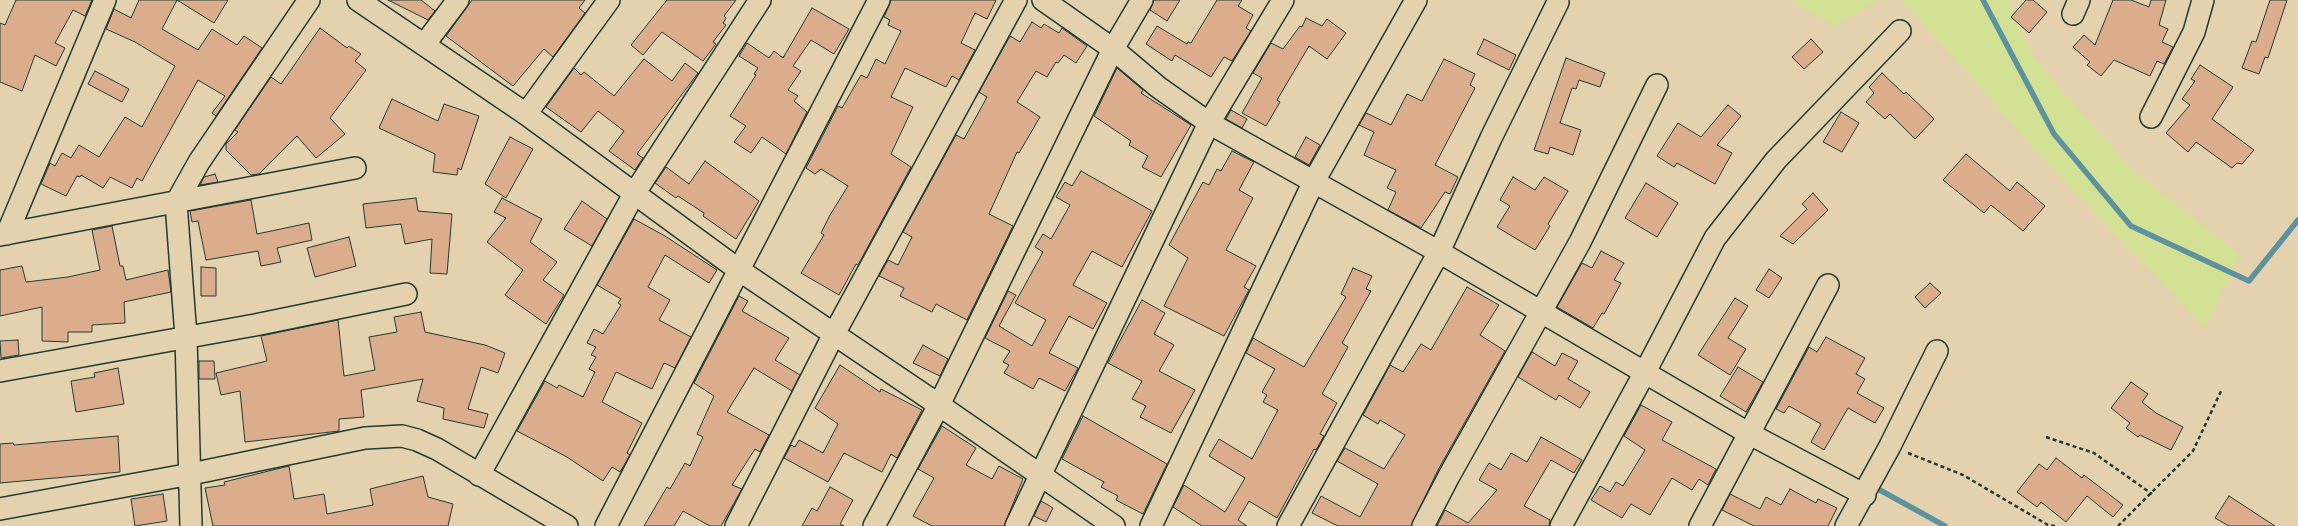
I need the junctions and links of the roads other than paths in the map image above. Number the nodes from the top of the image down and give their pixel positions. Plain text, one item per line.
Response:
1 (105, 0) edge
2 (309, 0) edge
3 (358, 0) edge
4 (458, 0) edge
5 (609, 0) edge
6 (760, 0) edge
7 (879, 0) edge
8 (1016, 0) edge
9 (1043, 0) edge
10 (1142, 0) edge
11 (1283, 0) edge
12 (1416, 0) edge
13 (2203, 0) edge
14 (1558, 2) dead end
15 (1900, 31) dead end
16 (424, 45) junction
17 (1113, 49) junction
18 (1657, 85) dead end
19 (526, 114) junction
20 (2151, 118) dead end
21 (1209, 123) junction
22 (355, 168) dead end
23 (1314, 181) junction
24 (634, 194) junction
25 (176, 203) junction
26 (4, 234) edge
27 (1439, 252) junction
28 (739, 270) junction
29 (1828, 285) dead end
30 (406, 294) dead end
31 (1541, 312) junction
32 (834, 334) junction
33 (186, 338) junction
34 (1937, 351) dead end
35 (0, 370) edge
36 (1644, 374) junction
37 (939, 405) junction
38 (1748, 433) junction
39 (191, 474) junction
40 (1040, 474) junction
41 (479, 475) junction
42 (1865, 495) junction
43 (0, 509) edge
44 (191, 526) edge
45 (567, 526) edge
46 (606, 526) edge
47 (736, 526) edge
48 (874, 526) edge
49 (1016, 526) edge
50 (1114, 526) edge
51 (1151, 526) edge
52 (1288, 526) edge
53 (1423, 526) edge
54 (1561, 526) edge
55 (1700, 526) edge
56 (1846, 526) edge

1 - 26 street
2 - 25 street
3 - 16 street
4 - 16 street
5 - 19 street
6 - 24 street
7 - 28 street
8 - 32 street
9 - 17 street
10 - 17 street
11 - 21 street
12 - 23 street
13 - 20 street
14 - 27 street
15 - 36 street
16 - 19 street
17 - 21 street
17 - 37 street
18 - 31 street
19 - 24 street
21 - 23 street
21 - 40 street
22 - 25 street
23 - 27 street
23 - 51 street
24 - 28 street
24 - 41 street
25 - 26 street
25 - 33 street
27 - 31 street
27 - 52 street
28 - 32 street
28 - 46 street
29 - 38 street
30 - 33 street
31 - 36 street
31 - 53 street
32 - 37 street
32 - 47 street
33 - 35 street
33 - 39 street
34 - 42 street
36 - 38 street
36 - 54 street
37 - 40 street
37 - 48 street
38 - 42 street
38 - 55 street
39 - 41 street
39 - 43 street
39 - 44 street
40 - 49 street
40 - 50 street
41 - 45 street
42 - 56 street

